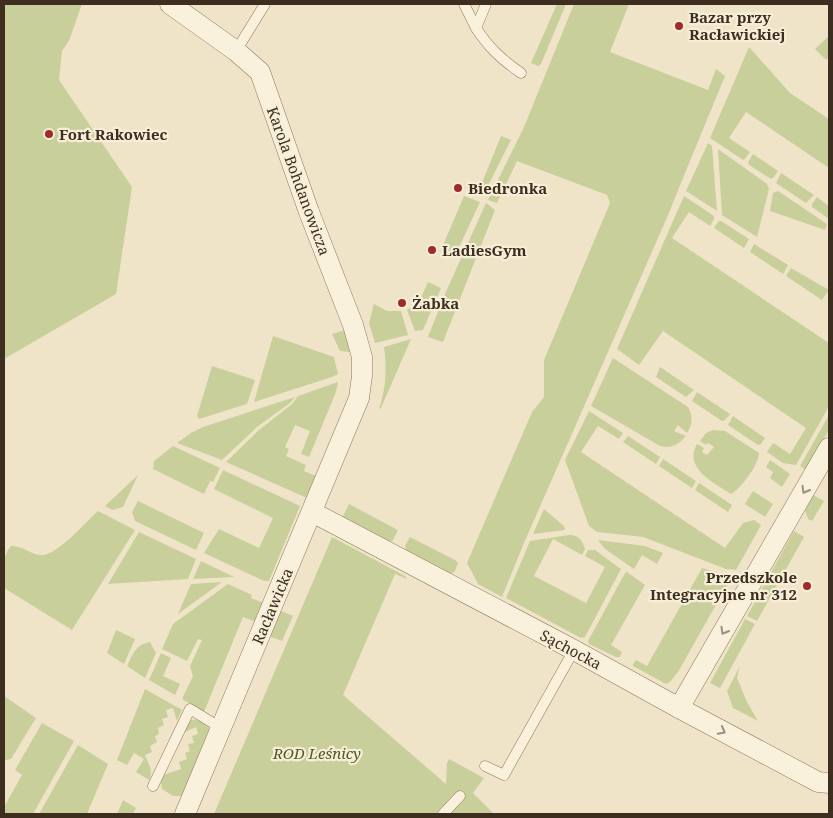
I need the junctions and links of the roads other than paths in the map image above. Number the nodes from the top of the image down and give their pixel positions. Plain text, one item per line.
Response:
1 (170, 4) edge
2 (265, 4) edge
3 (464, 4) edge
4 (486, 4) edge
5 (476, 28) junction
6 (236, 51) junction
7 (521, 73) dead end
8 (359, 398) joint
9 (829, 448) edge
10 (312, 512) junction
11 (574, 650) junction
12 (679, 708) junction
13 (221, 728) junction
14 (485, 766) dead end
15 (829, 783) edge
16 (153, 786) dead end
17 (460, 796) dead end
18 (185, 814) edge
19 (443, 814) edge

1 - 6 street, Karola Bohdanowicza
2 - 6 lane
3 - 5 lane
4 - 5 lane
5 - 7 lane
6 - 8 street, Karola Bohdanowicza
8 - 10 street, Racławicka
9 -> 12 street
10 - 11 street, Sąchocka
10 - 13 street, Racławicka
11 - 12 street, Sąchocka
11 - 14 lane
12 -> 15 street, Sąchocka
13 - 16 lane
13 - 18 street, Racławicka
17 - 19 lane

